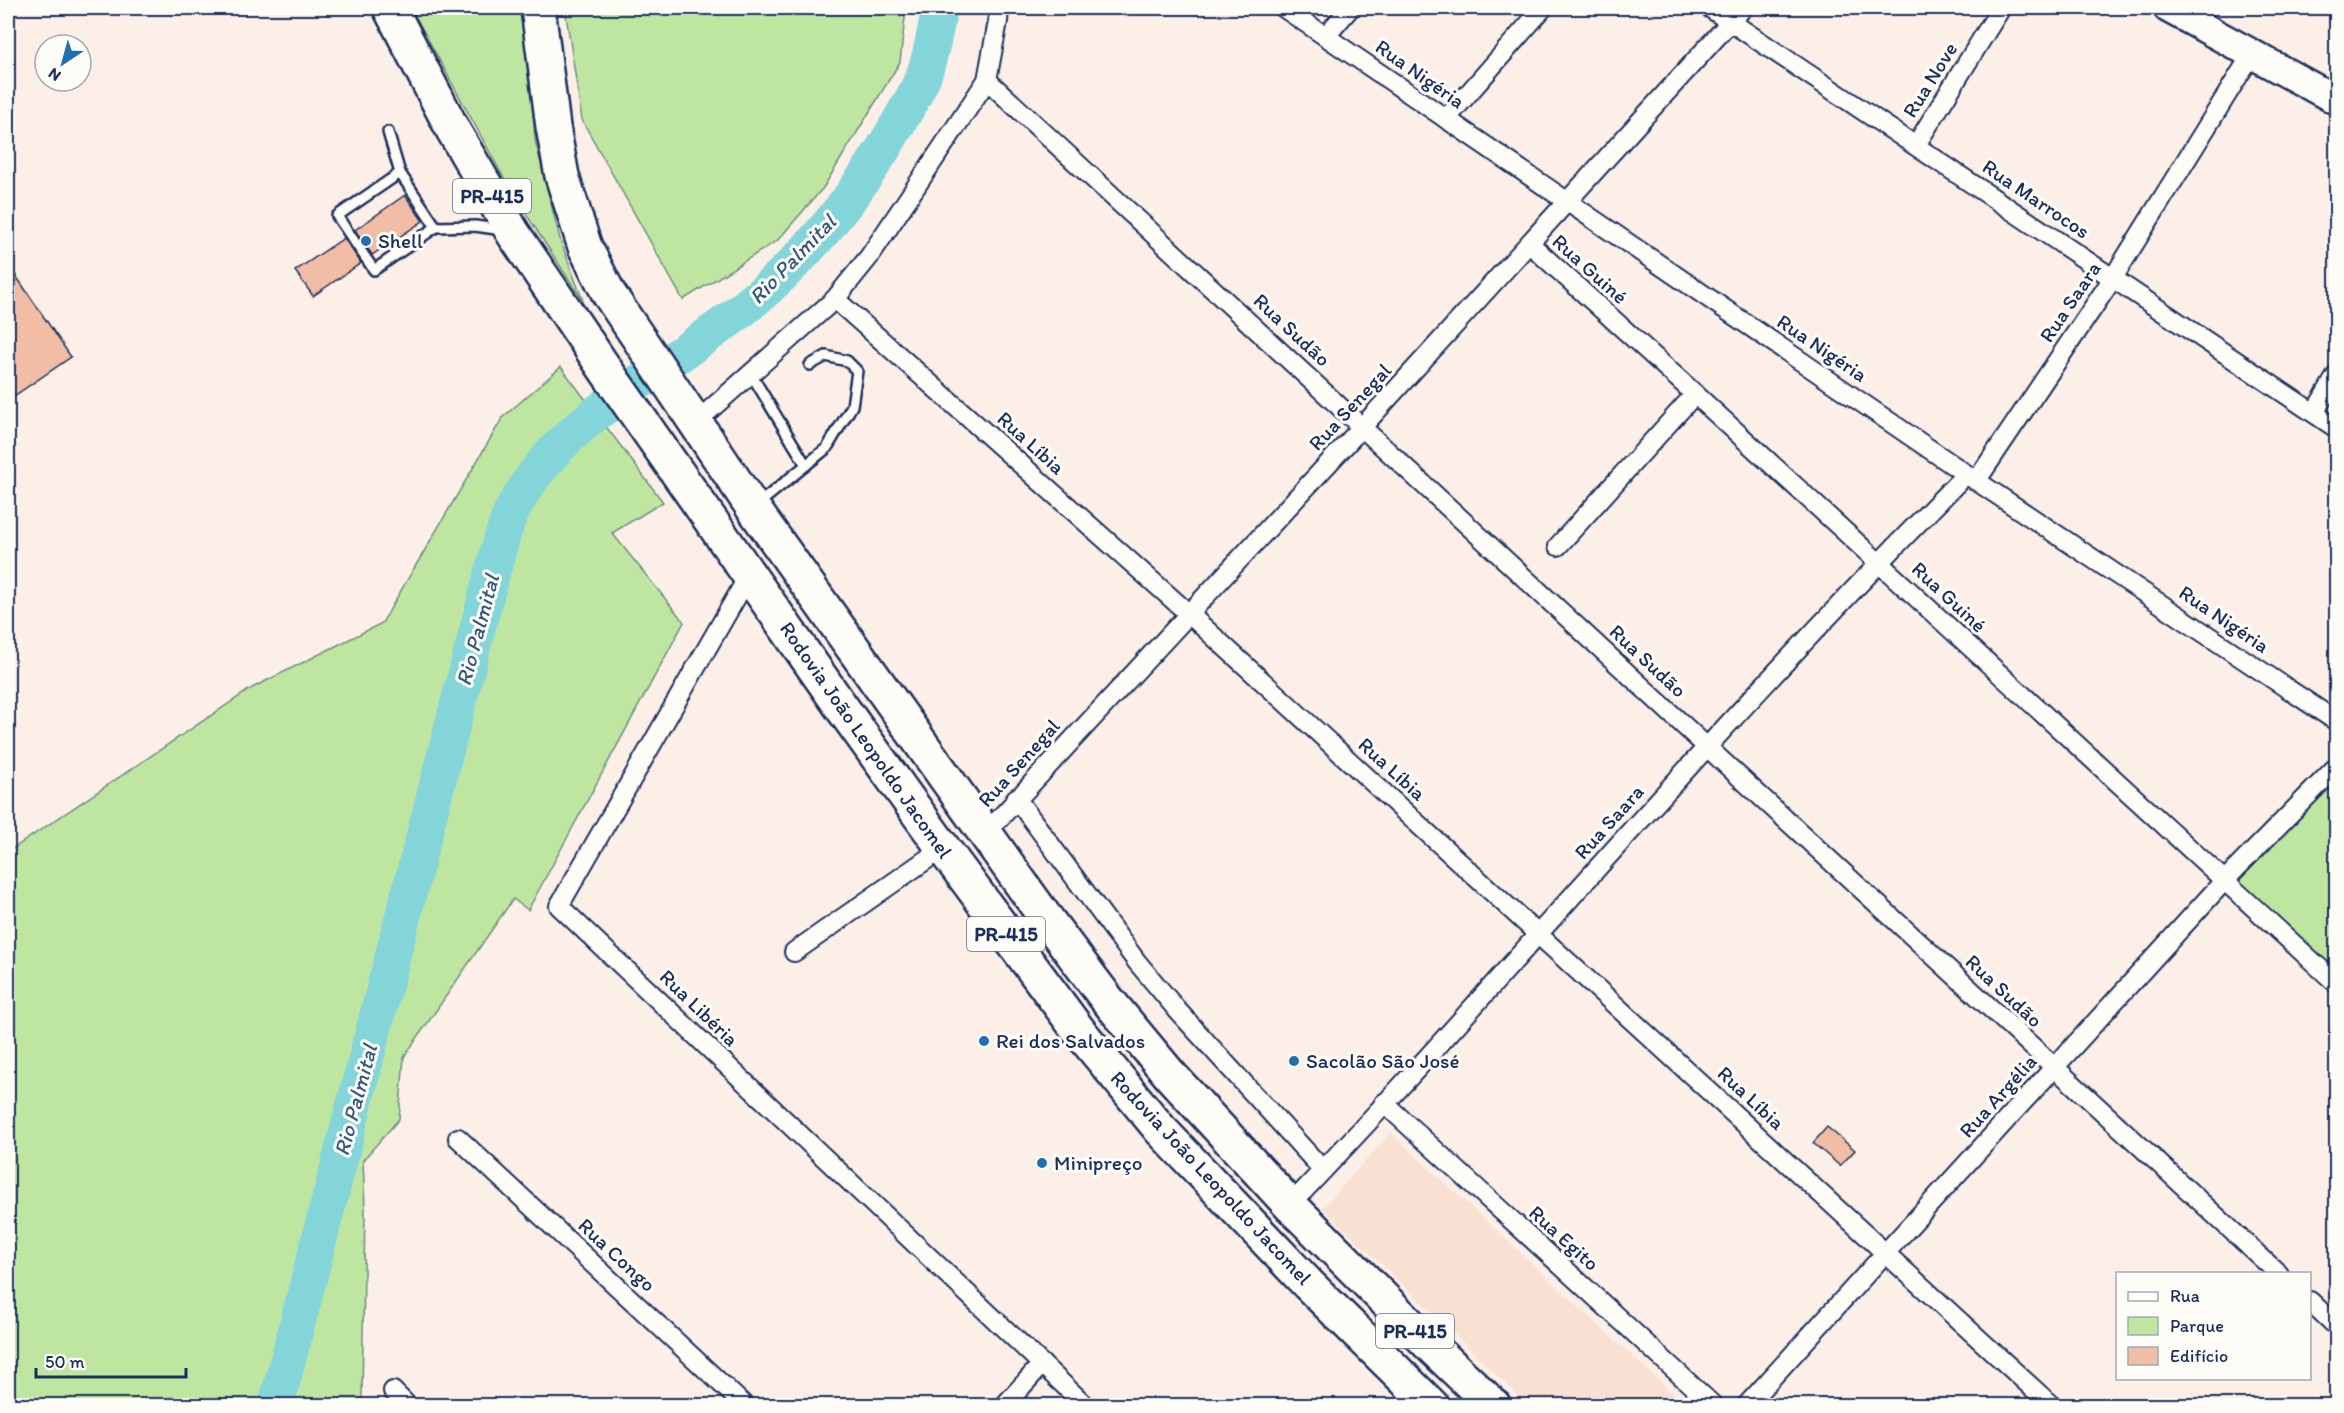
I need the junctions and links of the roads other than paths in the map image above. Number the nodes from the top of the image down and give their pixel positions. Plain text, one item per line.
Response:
1 (390, 8) edge
2 (538, 8) edge
3 (1284, 8) edge
4 (1350, 8) edge
5 (1543, 8) edge
6 (1710, 8) edge
7 (2001, 8) edge
8 (2168, 8) edge
9 (1001, 12) edge
10 (1738, 14) edge
11 (1326, 36) junction
12 (2252, 54) junction
13 (987, 80) junction
14 (2337, 100) edge
15 (1446, 119) junction
16 (388, 132) dead end
17 (1916, 145) junction
18 (400, 173) junction
19 (1568, 201) junction
20 (436, 227) junction
21 (513, 233) junction
22 (1530, 244) junction
23 (2114, 278) junction
24 (835, 299) junction
25 (810, 365) dead end
26 (751, 374) junction
27 (2337, 376) edge
28 (1695, 394) junction
29 (2314, 413) junction
30 (695, 423) junction
31 (1363, 426) junction
32 (2337, 428) edge
33 (806, 465) junction
34 (1972, 477) junction
35 (753, 508) junction
36 (1558, 546) dead end
37 (1878, 563) junction
38 (749, 574) junction
39 (1188, 613) junction
40 (2337, 722) edge
41 (1707, 747) junction
42 (2337, 767) edge
43 (1016, 798) junction
44 (986, 833) junction
45 (943, 848) junction
46 (2224, 881) junction
47 (1539, 934) junction
48 (794, 952) dead end
49 (2337, 983) edge
50 (2054, 1068) junction
51 (1384, 1103) junction
52 (458, 1138) dead end
53 (1323, 1170) junction
54 (1290, 1205) junction
55 (1886, 1253) junction
56 (2277, 1272) edge
57 (2311, 1302) edge
58 (2337, 1326) edge
59 (1042, 1364) junction
60 (393, 1391) dead end
61 (408, 1406) edge
62 (746, 1406) edge
63 (1004, 1406) edge
64 (1086, 1406) edge
65 (1432, 1406) edge
66 (1494, 1406) edge
67 (1714, 1406) edge
68 (1746, 1406) edge
69 (2052, 1406) edge

1 - 21 highway, Rodovia João Leopoldo Jacomel / PR-415
2 - 30 highway, Rodovia João Leopoldo Jacomel / PR-415
3 - 11 street, Rua Nigéria
4 - 11 street
5 - 15 street
6 - 10 street, Rua Marrocos
7 - 17 street, Rua Nove
8 - 12 main road
9 - 13 street
10 - 17 street, Rua Marrocos
10 - 19 street, Rua Senegal
11 - 15 street, Rua Nigéria
12 - 14 main road
12 - 23 street, Rua Saara
13 - 24 street
13 - 31 street, Rua Sudão
15 - 19 street, Rua Nigéria
16 - 18 lane
17 - 23 street, Rua Marrocos
18 - 20 lane
18 - 20 lane
19 - 22 street, Rua Senegal
19 - 34 street, Rua Nigéria
20 - 21 lane
21 - 38 highway, Rodovia João Leopoldo Jacomel / PR-415
22 - 28 street, Rua Guiné
22 - 31 street, Rua Senegal
23 - 29 street, Rua Marrocos
23 - 34 street, Rua Saara
24 - 26 street
24 - 39 street, Rua Líbia
25 - 33 lane
26 - 30 street
26 - 33 lane
27 - 29 street
28 - 36 street
28 - 37 street, Rua Guiné
29 - 32 street, Rua Marrocos
30 - 35 highway, Rodovia João Leopoldo Jacomel / PR-415
31 - 39 street, Rua Senegal
31 - 41 street, Rua Sudão
33 - 35 lane
34 - 37 street, Rua Saara
34 - 40 street, Rua Nigéria
35 - 44 highway, Rodovia João Leopoldo Jacomel / PR-415
37 - 41 street, Rua Saara
37 - 46 street, Rua Guiné
38 - 45 highway, Rodovia João Leopoldo Jacomel / PR-415
38 - 59 street, Rua Libéria
39 - 43 street, Rua Senegal
39 - 47 street, Rua Líbia
41 - 47 street, Rua Saara
41 - 50 street, Rua Sudão
42 - 46 street, Rua Argélia
43 - 44 street, Rua Senegal
43 - 53 street
44 - 54 highway, Rodovia João Leopoldo Jacomel / PR-415
45 - 48 street
45 - 65 highway, Rodovia João Leopoldo Jacomel / PR-415
46 - 49 street, Rua Guiné
46 - 50 street, Rua Argélia
47 - 51 street, Rua Saara
47 - 55 street, Rua Líbia
50 - 55 street, Rua Argélia
50 - 56 street, Rua Sudão
51 - 53 street, Rua Saara
51 - 67 street, Rua Egito
52 - 62 street, Rua Congo
53 - 54 street, Rua Saara
54 - 66 highway, Rodovia João Leopoldo Jacomel / PR-415
55 - 68 street, Rua Argélia
55 - 69 street, Rua Líbia
57 - 58 street
59 - 63 street
59 - 64 street, Rua Libéria
60 - 61 street

